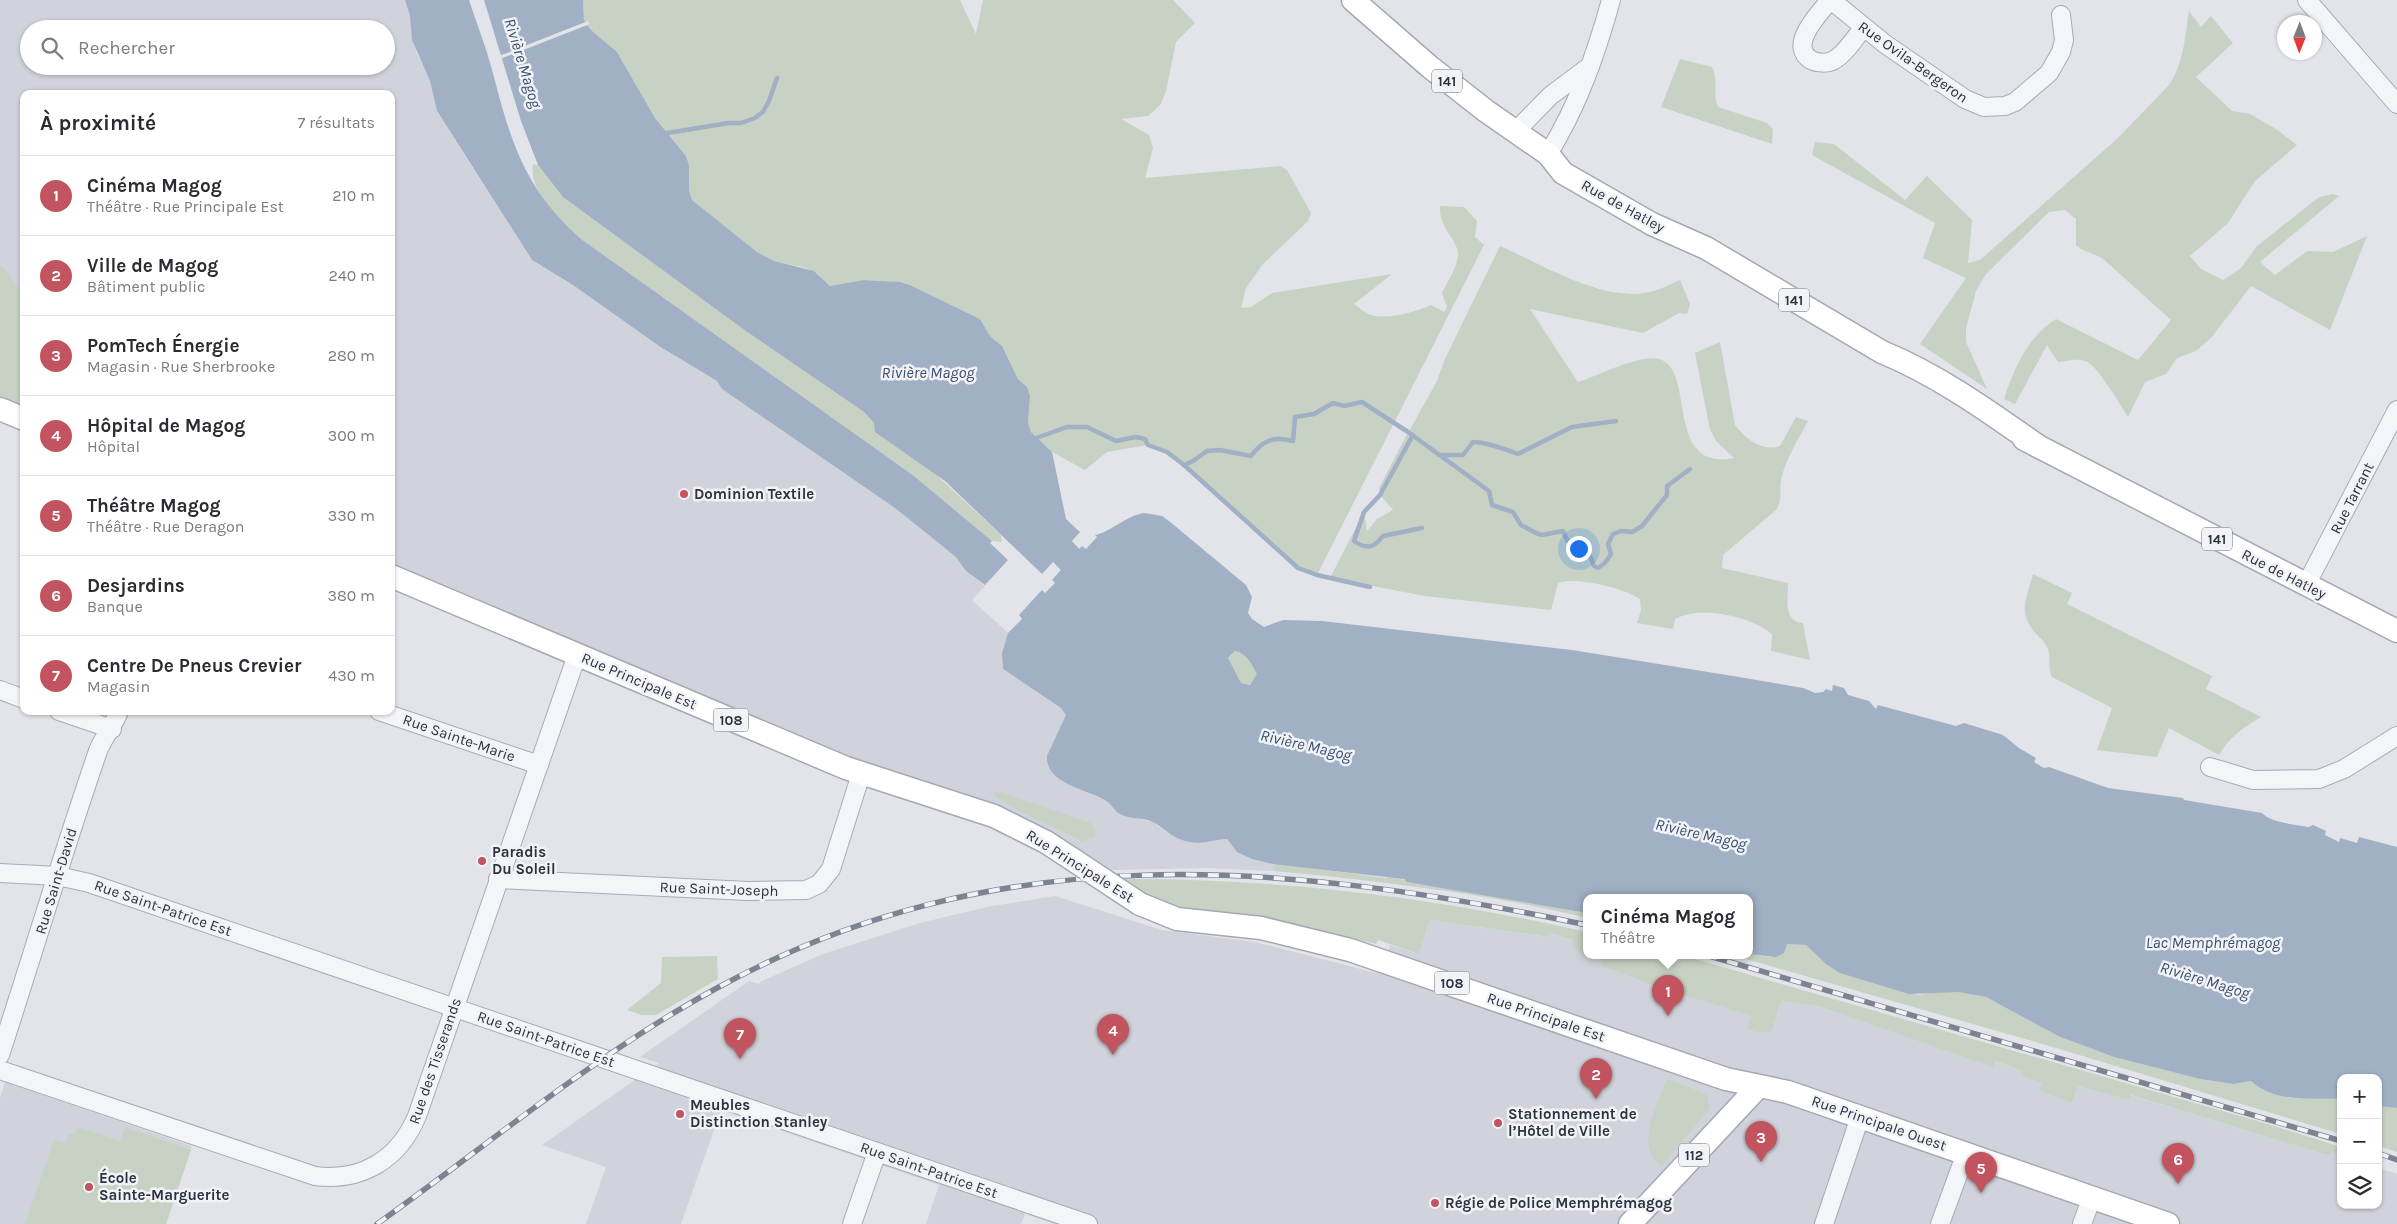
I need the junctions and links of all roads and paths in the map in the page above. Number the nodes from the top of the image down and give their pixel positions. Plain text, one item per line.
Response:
1 (1353, 0) edge
2 (1611, 0) edge
3 (1830, 0) edge
4 (2307, 0) edge
5 (2061, 15) dead end
6 (1863, 28) junction
7 (1590, 66) junction
8 (2397, 104) edge
9 (1515, 132) junction
10 (1548, 154) junction
11 (0, 409) edge
12 (2397, 410) edge
13 (20, 417) edge
14 (395, 578) edge
15 (2306, 586) junction
16 (2397, 631) edge
17 (577, 655) junction
18 (0, 690) edge
19 (20, 698) edge
20 (70, 715) edge
21 (118, 715) edge
22 (391, 715) edge
23 (112, 730) junction
24 (2397, 736) edge
25 (539, 765) junction
26 (2210, 767) dead end
27 (861, 774) junction
28 (0, 873) edge
29 (58, 876) junction
30 (498, 879) junction
31 (454, 1008) junction
32 (0, 1055) edge
33 (0, 1070) edge
34 (1758, 1087) junction
35 (1860, 1117) junction
36 (877, 1152) junction
37 (1966, 1153) junction
38 (2092, 1197) junction
39 (852, 1224) edge
40 (1088, 1224) edge
41 (1630, 1224) edge
42 (1824, 1224) edge
43 (1940, 1224) edge
44 (2082, 1224) edge
45 (2168, 1224) edge

1 - 9 main road, Rue de Hatley / 141
2 - 7 street
3 - 6 street, Rue Ovila-Bergeron
3 - 6 street
4 - 8 street
5 - 6 street, Rue Ovila-Bergeron
7 - 9 street
7 - 10 street
9 - 10 main road, Rue de Hatley / 141
10 - 15 main road, Rue de Hatley / 141
11 - 13 main road
12 - 15 street, Rue Tarrant
14 - 17 main road, Rue Principale Est / 108
15 - 16 main road, Rue de Hatley / 141
17 - 25 street, Rue des Tisserands
17 - 27 main road, Rue Principale Est / 108
18 - 19 street
20 - 23 street
21 - 23 street, Rue Saint-David
22 - 25 street, Rue Sainte-Marie
23 - 29 street, Rue Saint-David
24 - 26 street
25 - 30 street, Rue des Tisserands
27 - 30 street, Rue Saint-Joseph
27 - 34 main road, Rue Principale Est / 108, bridge
28 - 29 street, Rue Saint-Patrice Est
29 - 31 street, Rue Saint-Patrice Est
29 - 32 street, Rue Saint-David
30 - 31 street, Rue des Tisserands
31 - 33 street, Rue des Tisserands
31 - 36 street, Rue Saint-Patrice Est
34 - 35 main road, Rue Principale Ouest
34 - 41 main road, 112
35 - 37 main road, Rue Principale Ouest
35 - 42 street
36 - 39 street
36 - 40 street, Rue Saint-Patrice Est
37 - 38 main road, Rue Principale Ouest
37 - 43 street
38 - 44 street
38 - 45 main road, Rue Principale Ouest

